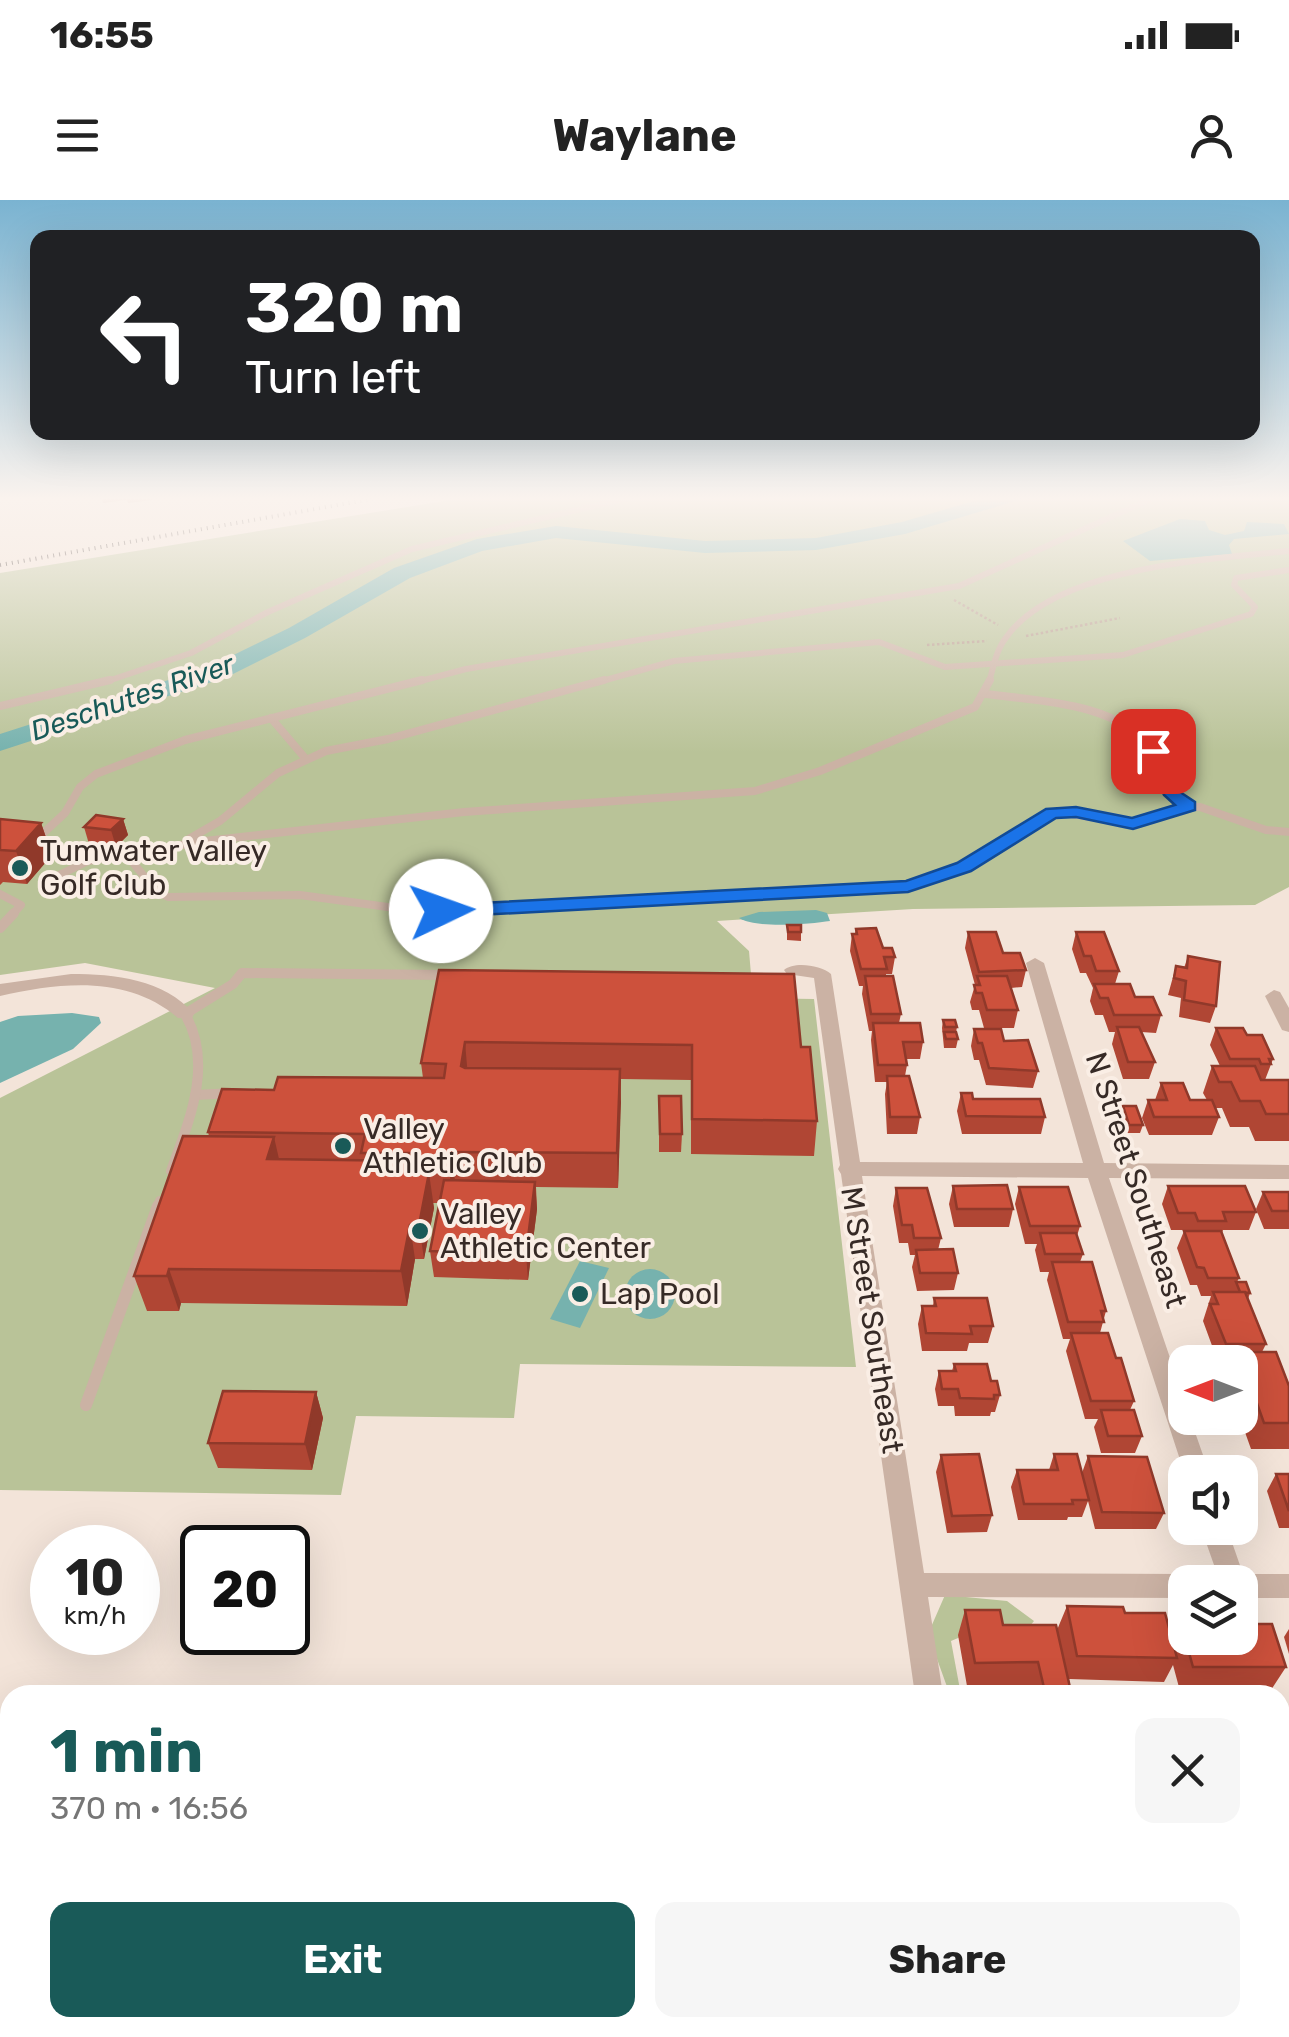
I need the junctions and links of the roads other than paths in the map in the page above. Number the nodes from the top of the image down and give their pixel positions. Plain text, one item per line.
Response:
1 (337, 582) edge
2 (968, 582) edge
3 (1097, 582) edge
4 (1235, 582) edge
5 (992, 662) junction
6 (986, 694) junction
7 (0, 706) edge
8 (271, 718) junction
9 (305, 758) junction
10 (1189, 806) junction
11 (1289, 832) edge
12 (19, 836) edge
13 (38, 838) junction
14 (179, 845) junction
15 (126, 854) junction
16 (88, 861) junction
17 (50, 878) dead end
18 (0, 894) edge
19 (0, 928) edge
20 (1035, 964) dead end
21 (794, 970) edge
22 (459, 975) edge
23 (0, 990) edge
24 (1282, 996) edge
25 (185, 1014) junction
26 (1289, 1026) edge
27 (250, 1093) edge
28 (195, 1095) junction
29 (848, 1169) junction
30 (1096, 1171) junction
31 (1289, 1172) edge
32 (86, 1406) dead end
33 (1190, 1455) edge
34 (913, 1585) junction
35 (1168, 1586) edge
36 (1258, 1586) edge
37 (1289, 1586) edge
38 (928, 1685) edge

1 - 7 lane
2 - 8 lane
3 - 5 lane
4 - 5 lane
5 - 6 lane
5 - 9 lane
6 - 10 lane
6 - 14 lane
8 - 9 lane
8 - 13 lane
9 - 14 lane
10 - 11 lane
10 - 15 lane
12 - 13 lane
13 - 16 lane
14 - 15 lane
15 - 16 lane
16 - 17 lane
18 - 19 lane
20 - 30 street, N Street Southeast
21 - 29 street, M Street Southeast
22 - 25 lane
23 - 25 street
24 - 26 street
25 - 28 lane
27 - 28 lane
28 - 32 lane
29 - 30 street
29 - 34 street, M Street Southeast
30 - 31 street
30 - 33 street, N Street Southeast
34 - 35 street
34 - 38 street, M Street Southeast
36 - 37 street

